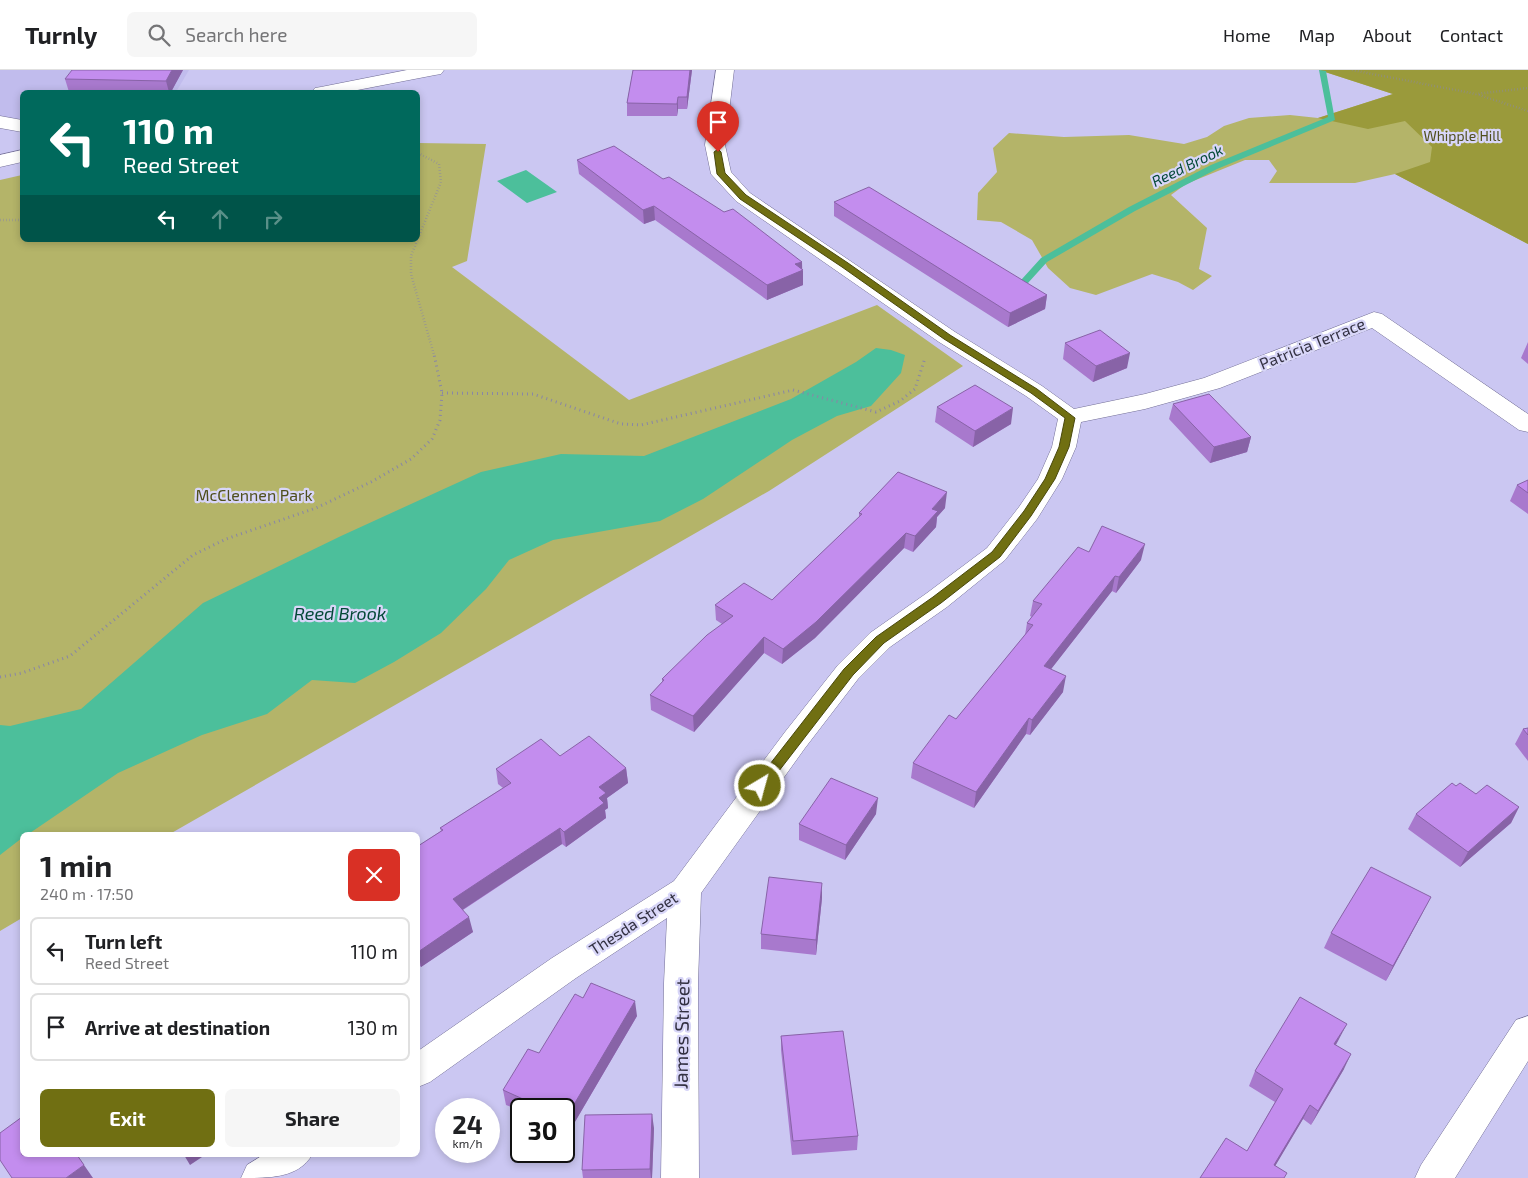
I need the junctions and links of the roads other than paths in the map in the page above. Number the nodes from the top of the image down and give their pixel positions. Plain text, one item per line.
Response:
1 (435, 70) edge
2 (725, 70) edge
3 (331, 90) edge
4 (0, 122) edge
5 (20, 126) edge
6 (20, 156) edge
7 (0, 161) edge
8 (1070, 418) junction
9 (1528, 424) edge
10 (685, 890) junction
11 (1528, 1031) edge
12 (420, 1070) edge
13 (291, 1157) edge
14 (260, 1178) edge
15 (680, 1178) edge
16 (1434, 1178) edge

1 - 3 street
2 - 8 street
4 - 5 street
6 - 7 street
8 - 9 street, Patricia Terrace
8 - 10 street, Thesda Street
10 - 12 street, Thesda Street
10 - 15 street, James Street
11 - 16 street
13 - 14 street

